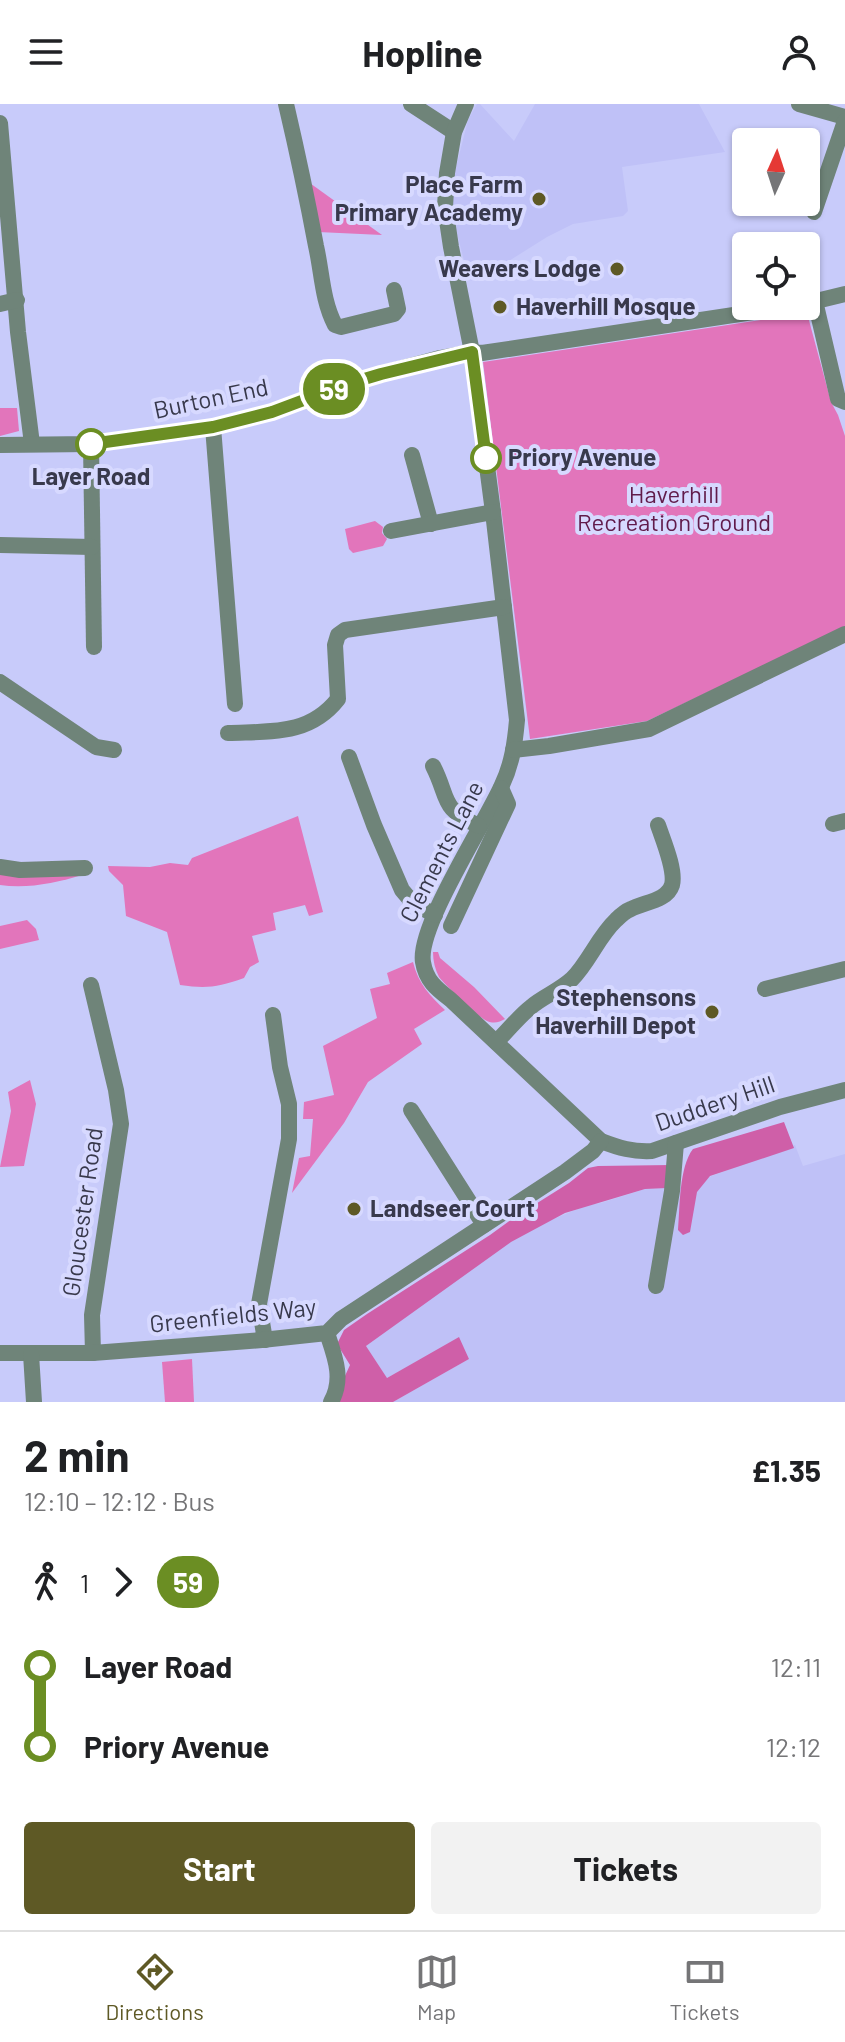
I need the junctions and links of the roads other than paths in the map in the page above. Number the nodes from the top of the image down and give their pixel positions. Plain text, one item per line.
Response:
1 (286, 104) edge
2 (411, 104) edge
3 (466, 104) edge
4 (799, 104) edge
5 (845, 119) edge
6 (0, 123) edge
7 (454, 132) junction
8 (3, 176) edge
9 (820, 194) edge
10 (394, 290) dead end
11 (845, 294) edge
12 (820, 300) edge
13 (8, 302) edge
14 (732, 315) edge
15 (815, 320) edge
16 (472, 352) junction
17 (845, 402) edge
18 (213, 427) junction
19 (32, 444) junction
20 (91, 444) junction
21 (0, 445) edge
22 (412, 455) dead end
23 (493, 512) junction
24 (431, 524) junction
25 (391, 531) dead end
26 (0, 545) edge
27 (92, 547) junction
28 (504, 607) junction
29 (845, 634) edge
30 (94, 647) dead end
31 (0, 682) edge
32 (235, 704) dead end
33 (228, 733) dead end
34 (114, 750) dead end
35 (513, 750) junction
36 (349, 757) dead end
37 (433, 766) dead end
38 (501, 788) junction
39 (658, 825) dead end
40 (479, 826) junction
41 (0, 867) edge
42 (85, 868) dead end
43 (435, 915) junction
44 (451, 926) dead end
45 (845, 969) edge
46 (91, 985) dead end
47 (765, 989) dead end
48 (273, 1015) dead end
49 (496, 1042) junction
50 (845, 1090) edge
51 (411, 1110) dead end
52 (601, 1141) junction
53 (676, 1143) junction
54 (484, 1225) junction
55 (656, 1286) dead end
56 (327, 1333) junction
57 (265, 1340) junction
58 (0, 1353) edge
59 (93, 1353) junction
60 (31, 1354) junction
61 (34, 1402) edge
62 (331, 1402) edge

1 - 10 street
2 - 7 street
3 - 7 street, Clements Lane
4 - 5 street
5 - 9 street
6 - 8 street
7 - 16 street, Clements Lane
8 - 13 street
11 - 12 street
13 - 19 street
14 - 16 street, Burton End
15 - 17 street
16 - 18 street, Burton End
16 - 23 street, Clements Lane
18 - 20 street, Burton End
18 - 32 street
19 - 20 street, Burton End
19 - 21 street, Burton End
20 - 27 street
22 - 24 street
23 - 24 street
23 - 28 street, Clements Lane
24 - 25 street
26 - 27 street
27 - 30 street
28 - 33 street
28 - 35 street, Clements Lane
29 - 35 street
31 - 34 street
35 - 38 street, Clements Lane
36 - 43 street
37 - 40 street
38 - 40 street, Clements Lane
38 - 44 street
39 - 49 street
40 - 43 street, Clements Lane
41 - 42 street
43 - 49 street, Clements Lane
45 - 47 street
46 - 59 street, Gloucester Road
48 - 57 street
49 - 52 street, Clements Lane
50 - 53 street, Duddery Hill
51 - 54 street
52 - 53 street, Duddery Hill
52 - 54 street, Greenfields Way
53 - 55 street
54 - 56 street, Greenfields Way
56 - 57 street, Greenfields Way
56 - 62 street
57 - 59 street, Greenfields Way
58 - 60 street, Greenfields Way
59 - 60 street, Greenfields Way
60 - 61 street

